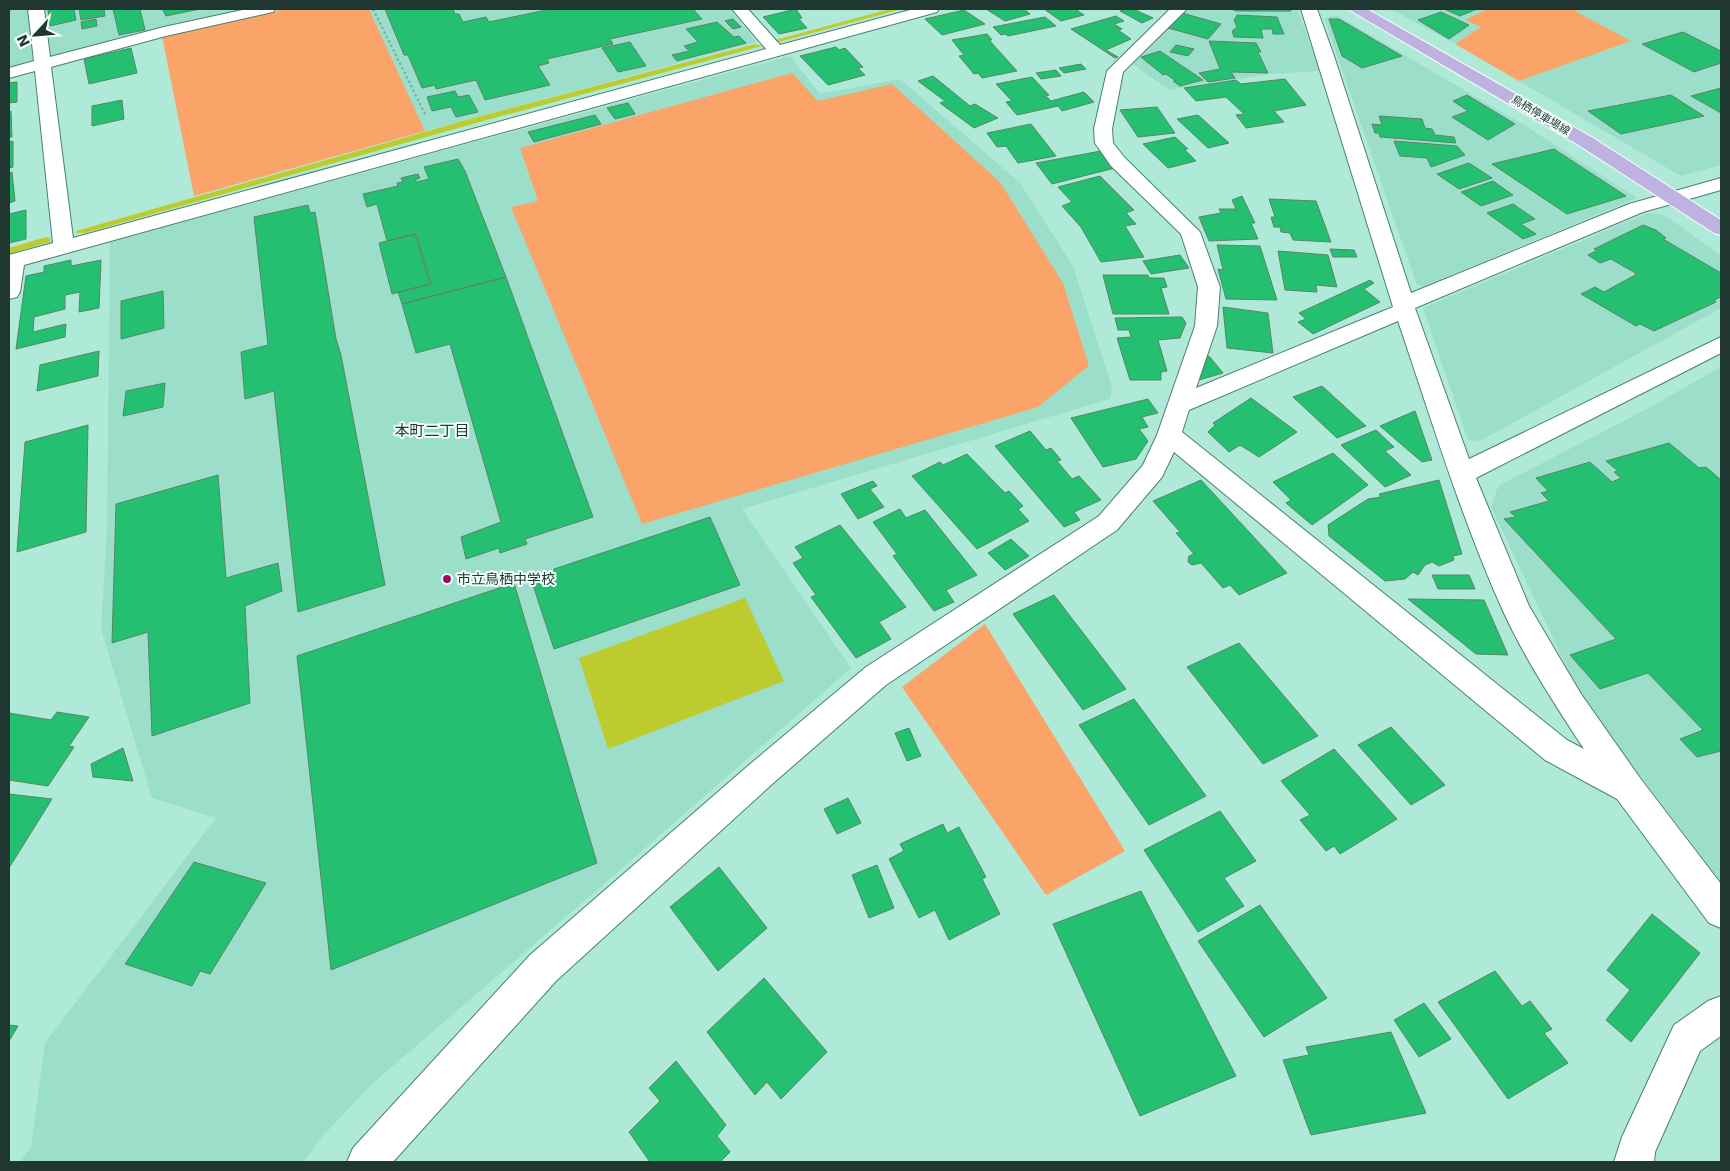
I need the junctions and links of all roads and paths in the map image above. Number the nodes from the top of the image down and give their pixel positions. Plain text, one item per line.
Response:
1 (36, 9) edge
2 (267, 9) edge
3 (373, 9) edge
4 (740, 9) edge
5 (931, 9) edge
6 (1179, 9) edge
7 (1309, 9) edge
8 (1356, 9) edge
9 (776, 51) junction
10 (42, 64) junction
11 (9, 73) edge
12 (428, 119) dead end
13 (1721, 184) edge
14 (1677, 198) junction
15 (1721, 229) edge
16 (64, 246) junction
17 (11, 261) edge
18 (9, 292) edge
19 (1404, 307) junction
20 (1721, 344) edge
21 (1179, 405) junction
22 (1169, 435) junction
23 (1462, 474) junction
24 (1629, 789) junction
25 (1721, 911) edge
26 (1721, 1014) edge
27 (367, 1162) edge
28 (1634, 1162) edge

1 - 10 street
2 - 10 street
3 - 12 path
4 - 9 street
5 - 9 street
6 - 21 street
7 - 19 street
8 - 14 main road, 鳥栖停車場線
9 - 16 street
10 - 11 street
10 - 16 street
13 - 14 street
14 - 15 main road, 鳥栖停車場線
14 - 19 street
16 - 17 street
17 - 18 street
19 - 21 street
19 - 23 street
20 - 23 street
21 - 22 street
22 - 24 street
22 - 27 street
23 - 24 street
24 - 25 street
26 - 28 street

